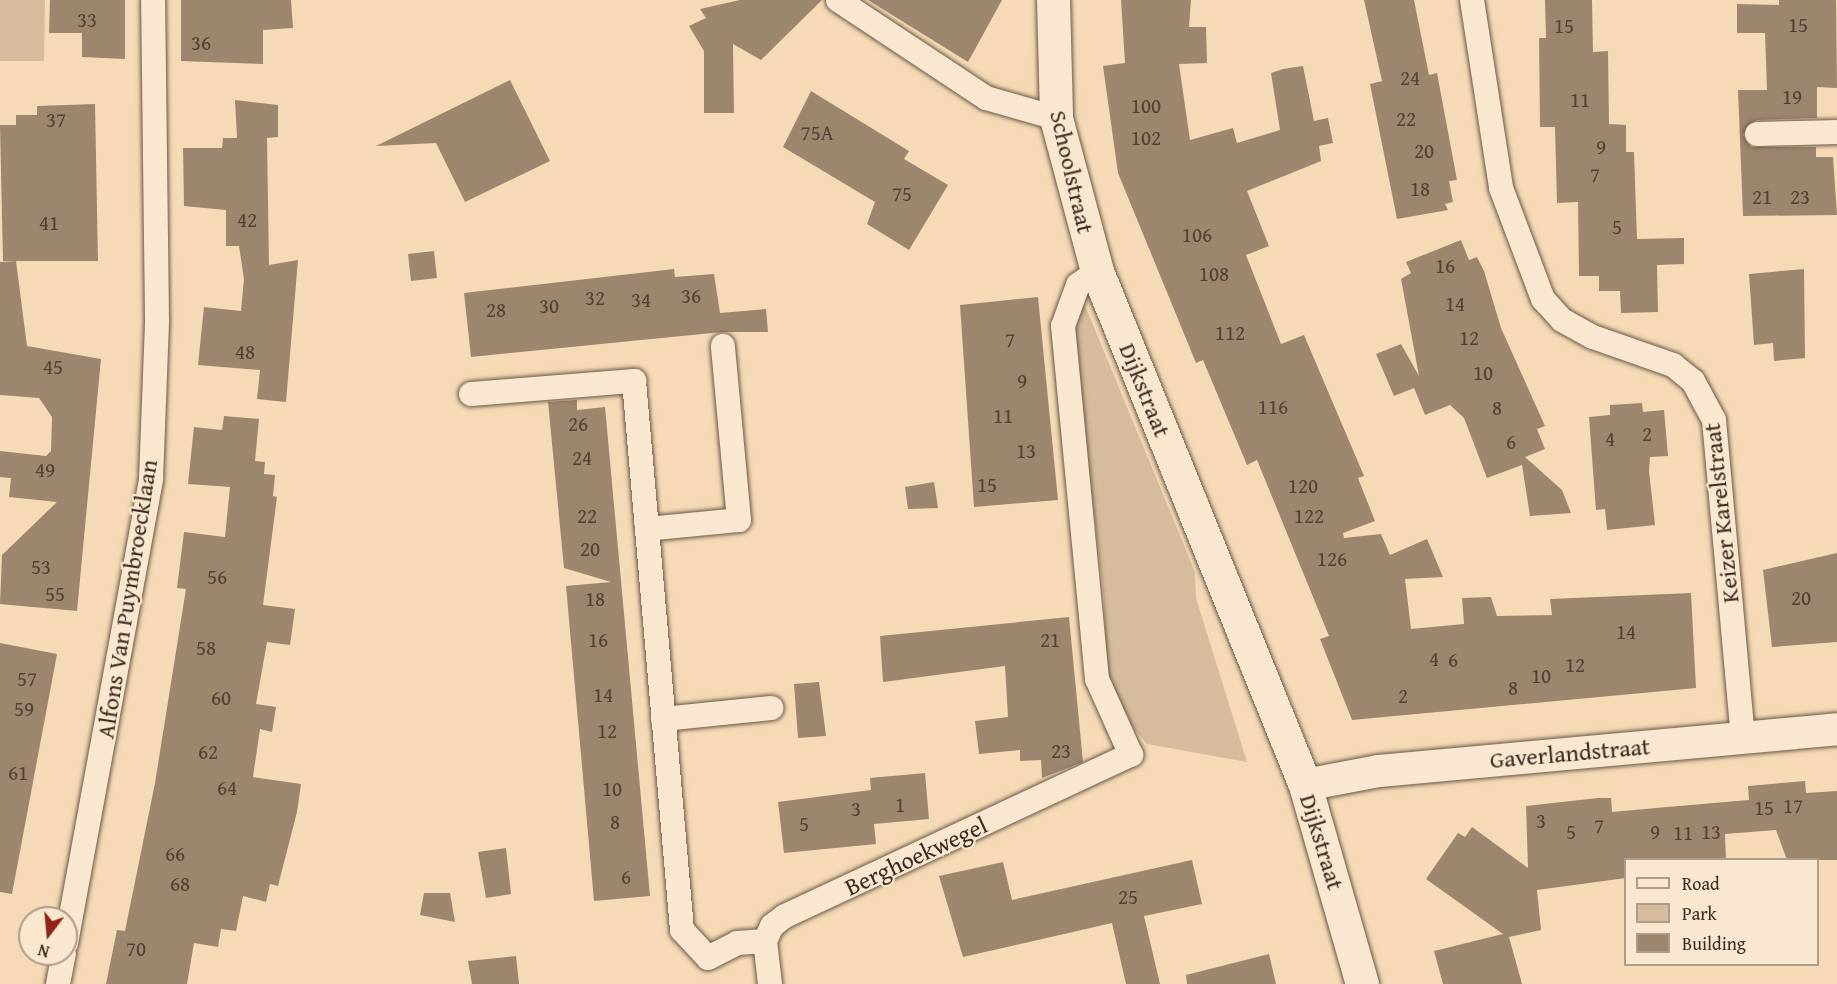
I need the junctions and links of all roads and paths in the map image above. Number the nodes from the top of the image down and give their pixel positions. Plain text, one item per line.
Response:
1 (153, 0) edge
2 (838, 0) edge
3 (1053, 0) edge
4 (1472, 0) edge
5 (1056, 118) junction
6 (1837, 132) edge
7 (1757, 134) dead end
8 (1096, 272) junction
9 (723, 346) dead end
10 (471, 394) dead end
11 (647, 529) junction
12 (771, 708) dead end
13 (663, 719) junction
14 (1837, 729) edge
15 (1743, 736) junction
16 (1305, 784) junction
17 (73, 906) edge
18 (765, 940) junction
19 (62, 966) edge
20 (58, 984) edge
21 (770, 984) edge
22 (1362, 984) edge

1 - 17 street, Alfons Van Puymbroecklaan
2 - 5 street
3 - 5 main road, Schoolstraat
4 - 15 street, Keizer Karelstraat
5 - 8 main road, Schoolstraat
6 - 7 street
8 - 16 main road, Dijkstraat
8 - 18 street, Berghoekwegel
9 - 11 street
10 - 11 street
11 - 13 street
12 - 13 street
13 - 18 street
14 - 15 street, Gaverlandstraat
15 - 16 street, Gaverlandstraat
16 - 22 main road, Dijkstraat
18 - 21 street
19 - 20 street

